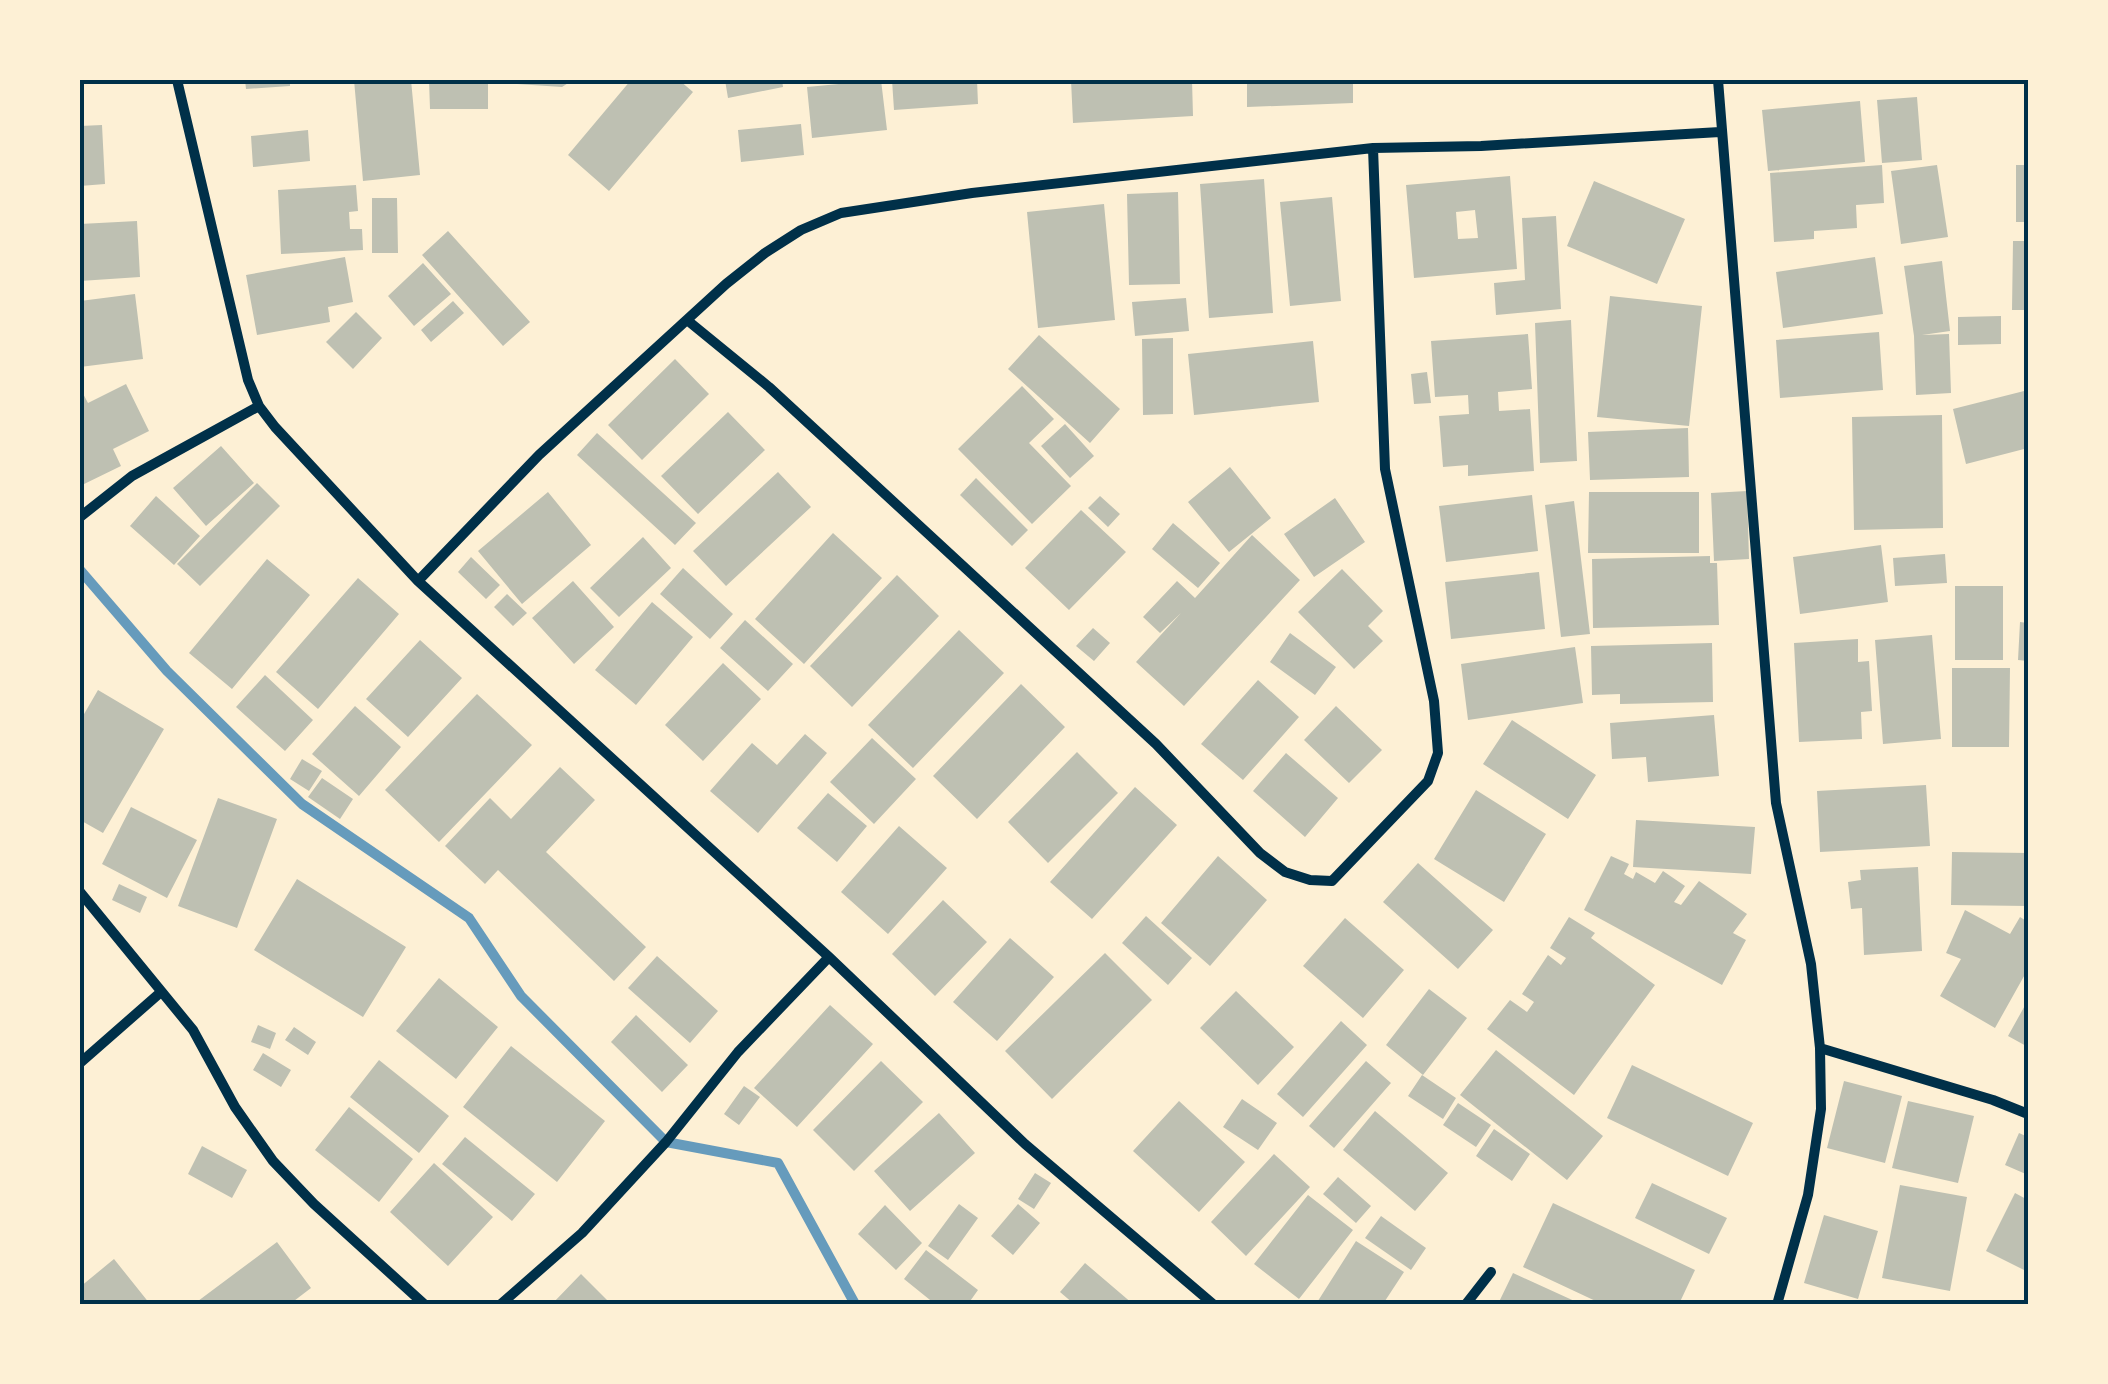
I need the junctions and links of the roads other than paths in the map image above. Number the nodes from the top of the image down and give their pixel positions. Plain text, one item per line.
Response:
1 (177, 80) edge
2 (1718, 80) edge
3 (1720, 132) junction
4 (1373, 148) junction
5 (687, 320) junction
6 (258, 406) junction
7 (81, 516) edge
8 (418, 580) junction
9 (80, 892) edge
10 (830, 957) junction
11 (161, 992) junction
12 (1820, 1048) junction
13 (80, 1064) edge
14 (2028, 1114) edge
15 (1491, 1272) dead end
16 (424, 1304) edge
17 (502, 1304) edge
18 (1213, 1304) edge
19 (1466, 1304) edge
20 (1782, 1304) edge

1 - 6 street
2 - 3 street
3 - 4 street
3 - 12 street
4 - 5 street
4 - 5 street
5 - 8 street
6 - 7 street
6 - 8 street
8 - 10 street
9 - 11 street
10 - 17 street
10 - 18 street
11 - 13 street
11 - 16 street
12 - 14 street
12 - 20 street
15 - 19 street

